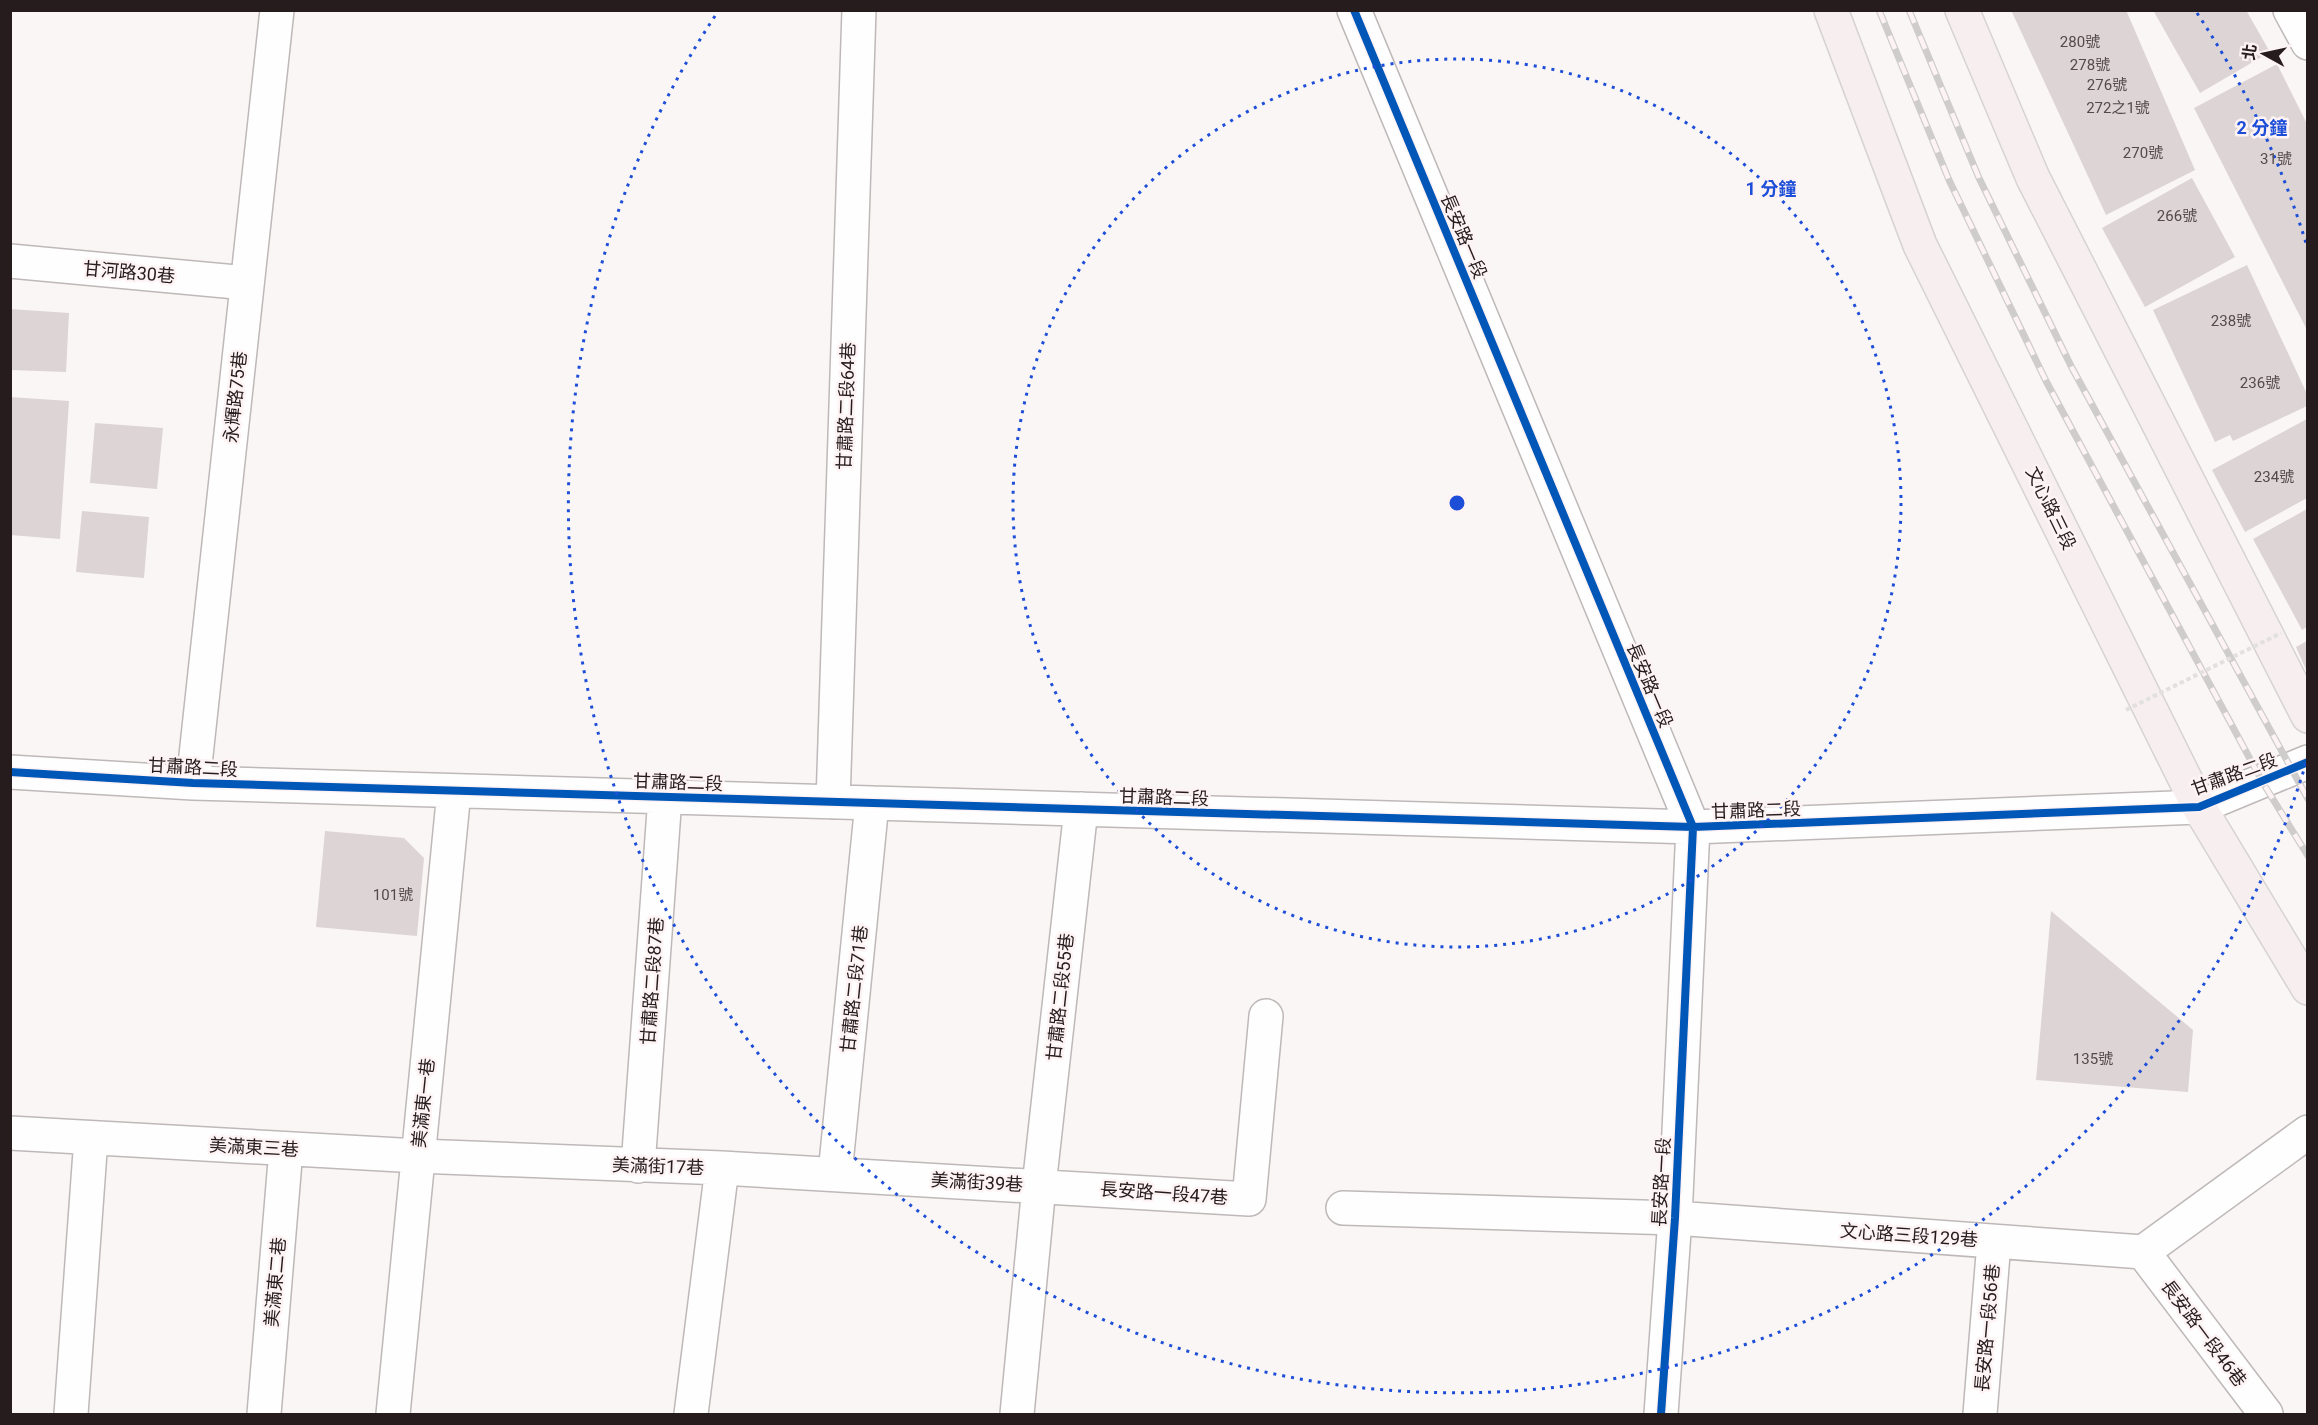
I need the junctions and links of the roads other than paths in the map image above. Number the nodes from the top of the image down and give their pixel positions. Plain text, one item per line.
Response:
1 (277, 10) edge
2 (859, 10) edge
3 (1354, 10) edge
4 (1831, 10) edge
5 (1962, 10) edge
6 (2290, 10) edge
7 (2307, 43) edge
8 (10, 261) edge
9 (247, 283) junction
10 (2307, 716) edge
11 (2307, 762) edge
12 (10, 771) edge
13 (193, 783) junction
14 (454, 790) junction
15 (665, 797) junction
16 (833, 802) junction
17 (872, 803) junction
18 (2199, 807) junction
19 (1081, 809) junction
20 (1692, 827) junction
21 (2307, 988) edge
22 (1266, 1016) dead end
23 (2307, 1132) edge
24 (10, 1134) edge
25 (91, 1138) junction
26 (286, 1149) junction
27 (418, 1156) junction
28 (638, 1166) junction
29 (722, 1168) junction
30 (835, 1174) junction
31 (1039, 1186) junction
32 (1343, 1208) dead end
33 (1675, 1218) junction
34 (1995, 1242) junction
35 (2143, 1252) junction
36 (70, 1414) edge
37 (264, 1414) edge
38 (393, 1414) edge
39 (691, 1414) edge
40 (1017, 1414) edge
41 (1661, 1414) edge
42 (1980, 1414) edge
43 (2266, 1414) edge

1 - 9 street, 永輝路75巷
2 - 16 street, 甘肅路二段64巷
3 - 20 street, 長安路一段
4 - 18 main road, 文心路三段
5 - 10 main road
6 - 7 street
8 - 9 street, 甘河路30巷
9 - 13 street, 永輝路75巷
11 - 18 street, 甘肅路二段
12 - 13 street, 甘肅路二段
13 - 14 street, 甘肅路二段
14 - 15 street, 甘肅路二段
14 - 27 street, 美滿東一巷
15 - 16 street, 甘肅路二段
15 - 28 street, 甘肅路二段87巷
16 - 17 street, 甘肅路二段
17 - 19 street, 甘肅路二段
17 - 30 street, 甘肅路二段71巷
18 - 20 street, 甘肅路二段
18 - 21 main road, 文心路三段
19 - 20 street, 甘肅路二段
19 - 31 street, 甘肅路二段55巷
20 - 33 street, 長安路一段
22 - 31 street, 長安路一段47巷
23 - 35 street
24 - 25 street, 美滿東三巷
25 - 26 street, 美滿東三巷
25 - 36 street
26 - 27 street, 美滿東三巷
26 - 37 street, 美滿東二巷
27 - 28 street, 美滿街17巷
27 - 38 street, 美滿東一巷
28 - 29 street, 美滿街17巷
29 - 30 street, 美滿街39巷
29 - 39 street, 美滿街17巷
30 - 31 street, 美滿街39巷
31 - 40 street, 美滿街39巷
32 - 33 street
33 - 34 street, 文心路三段129巷
33 - 41 street, 長安路一段
34 - 35 street, 文心路三段129巷
34 - 42 street, 長安路一段56巷
35 - 43 street, 長安路一段46巷

